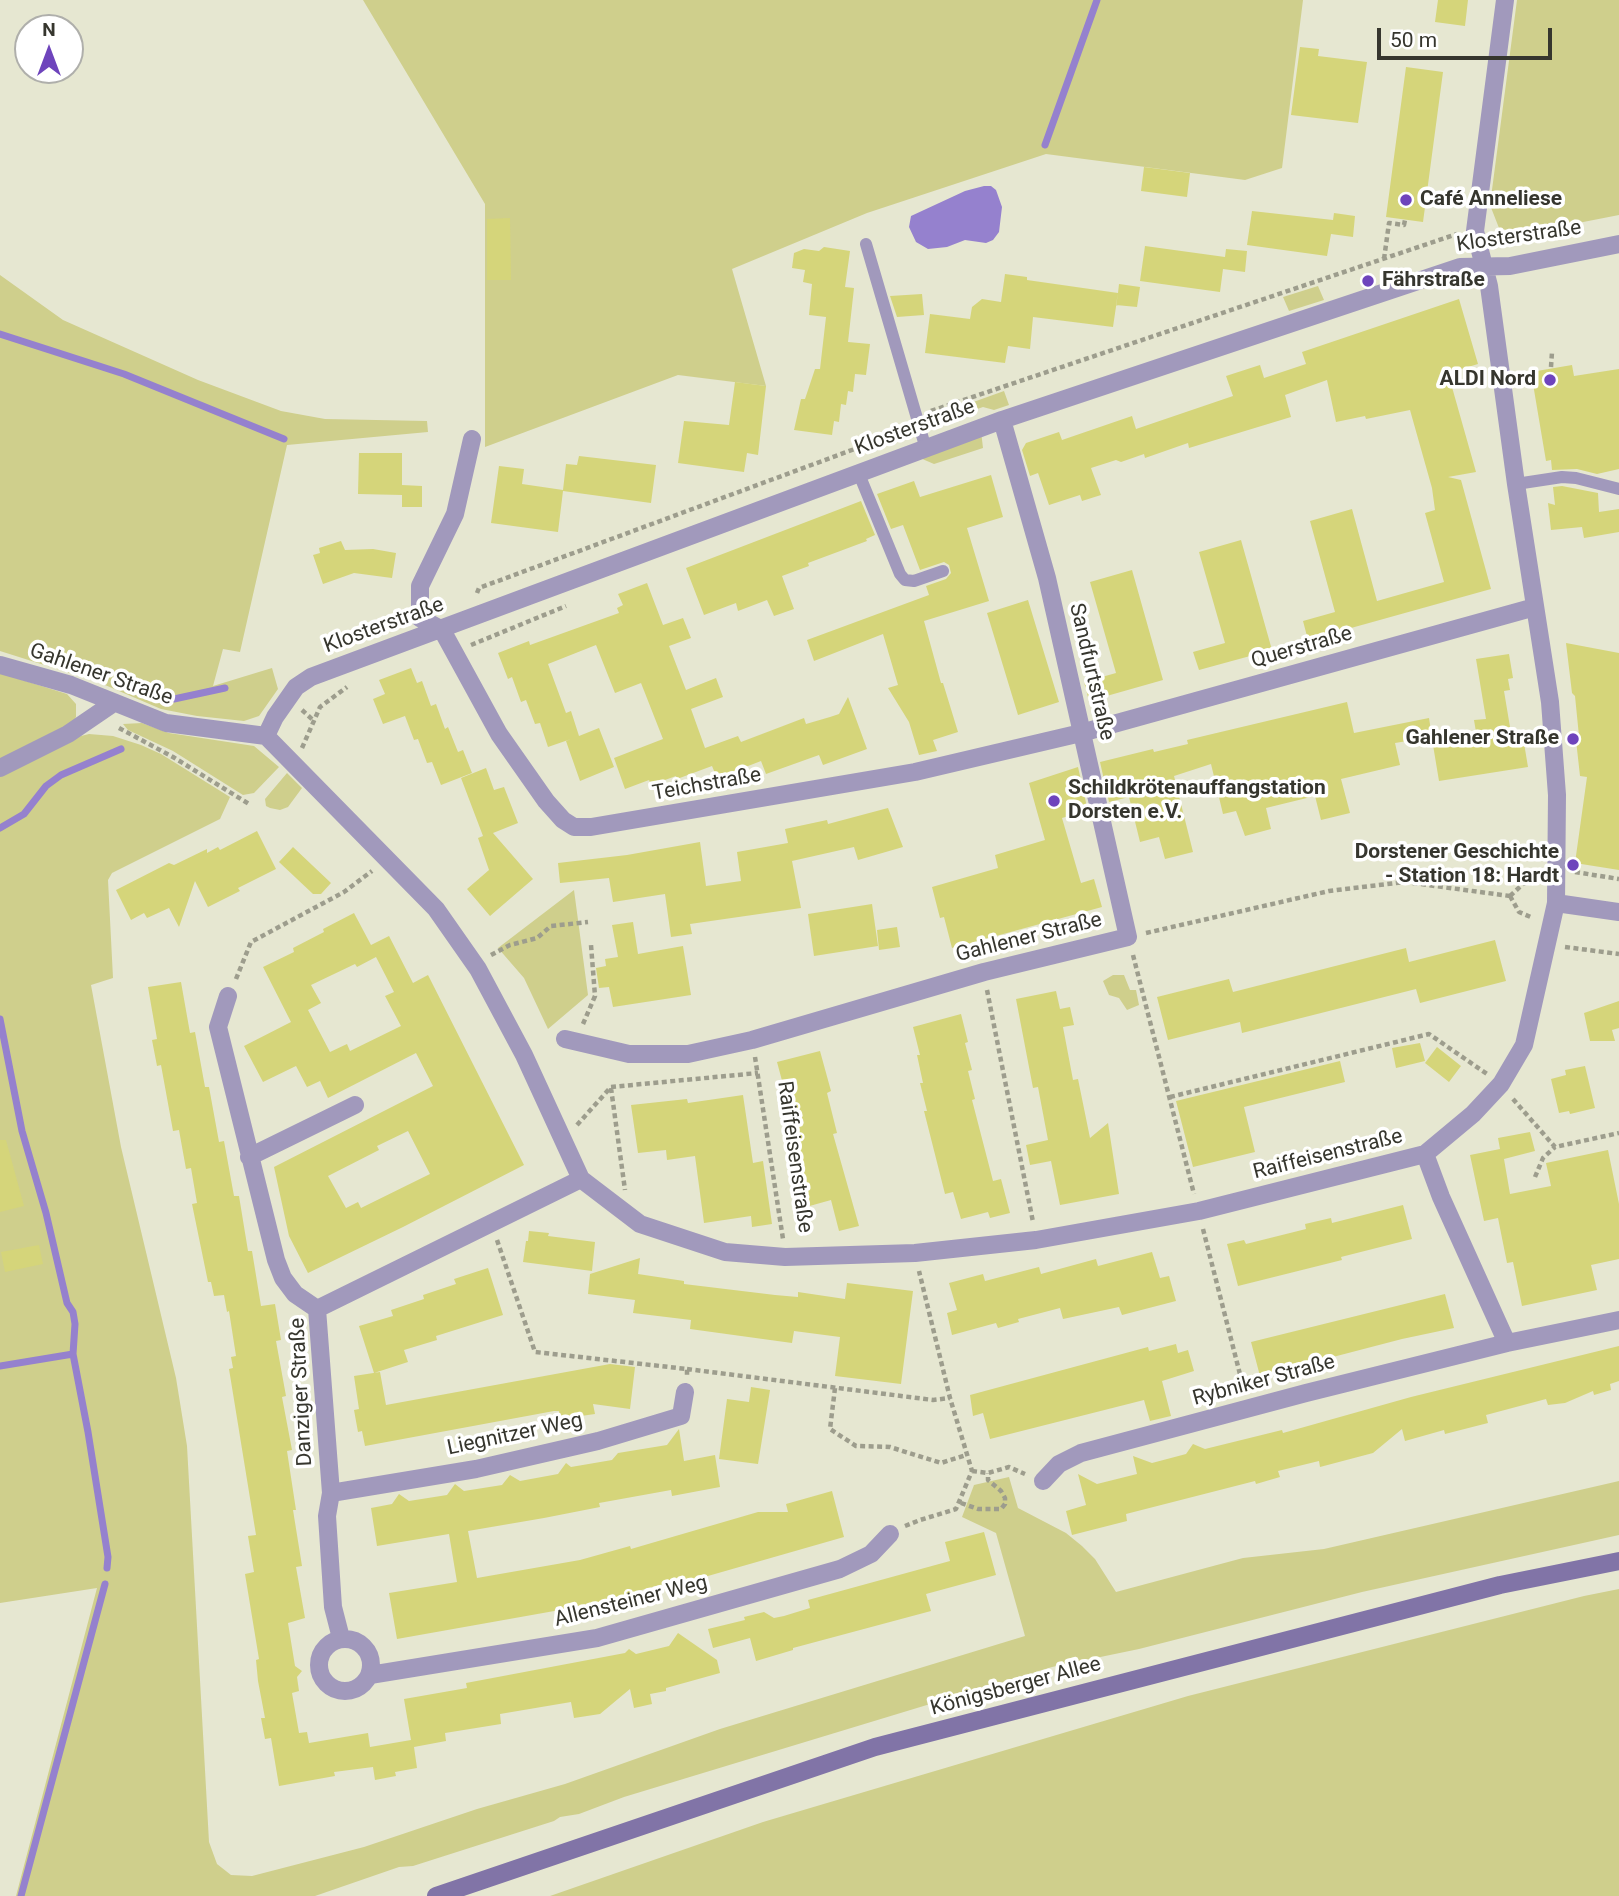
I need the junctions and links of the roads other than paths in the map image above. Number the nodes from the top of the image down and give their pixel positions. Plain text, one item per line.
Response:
1 (1505, 0) edge
2 (866, 244) dead end
3 (1619, 244) edge
4 (1483, 265) junction
5 (1002, 420) junction
6 (472, 439) dead end
7 (926, 449) junction
8 (859, 474) junction
9 (1516, 484) junction
10 (1619, 489) edge
11 (943, 571) dead end
12 (1535, 607) junction
13 (442, 630) junction
14 (0, 665) edge
15 (112, 704) junction
16 (1081, 733) junction
17 (266, 736) junction
18 (0, 768) edge
19 (1556, 903) junction
20 (1619, 912) edge
21 (1128, 937) joint
22 (228, 996) road end
23 (565, 1039) dead end
24 (355, 1105) dead end
25 (1425, 1154) junction
26 (249, 1157) junction
27 (581, 1179) junction
28 (317, 1309) junction
29 (1619, 1320) edge
30 (1507, 1343) junction
31 (685, 1392) road end
32 (1043, 1481) road end
33 (331, 1493) junction
34 (890, 1534) road end
35 (1619, 1561) edge
36 (341, 1638) junction
37 (370, 1675) junction
38 (436, 1896) edge

1 - 4 street
2 - 7 lane
3 - 4 street, Klosterstraße
4 - 5 street, Klosterstraße
4 - 9 street
5 - 7 street, Klosterstraße
5 - 16 street, Sandfurtstraße
6 - 13 street
7 - 8 street, Klosterstraße
8 - 11 lane
8 - 13 street, Klosterstraße
9 - 10 lane
9 - 12 street
12 - 16 street, Querstraße
12 - 19 street
13 - 16 street, Teichstraße
13 - 17 street, Klosterstraße
14 - 15 street, Gahlener Straße
15 - 17 street, Gahlener Straße
15 - 18 street
16 - 21 street, Sandfurtstraße
17 - 27 street, Raiffeisenstraße
19 - 20 street
19 - 25 street, Raiffeisenstraße
21 - 23 street, Gahlener Straße
22 - 26 street
24 - 26 street
25 - 27 street, Raiffeisenstraße
25 - 30 street
26 - 28 street
27 - 28 street, Danziger Straße
28 - 33 street, Danziger Straße
29 - 30 street, Rybniker Straße
30 - 32 street, Rybniker Straße
31 - 33 street, Liegnitzer Weg
33 - 36 street, Danziger Straße
34 - 37 street, Allensteiner Weg
35 - 38 main road, Königsberger Allee
36 - 37 street
36 - 37 street

